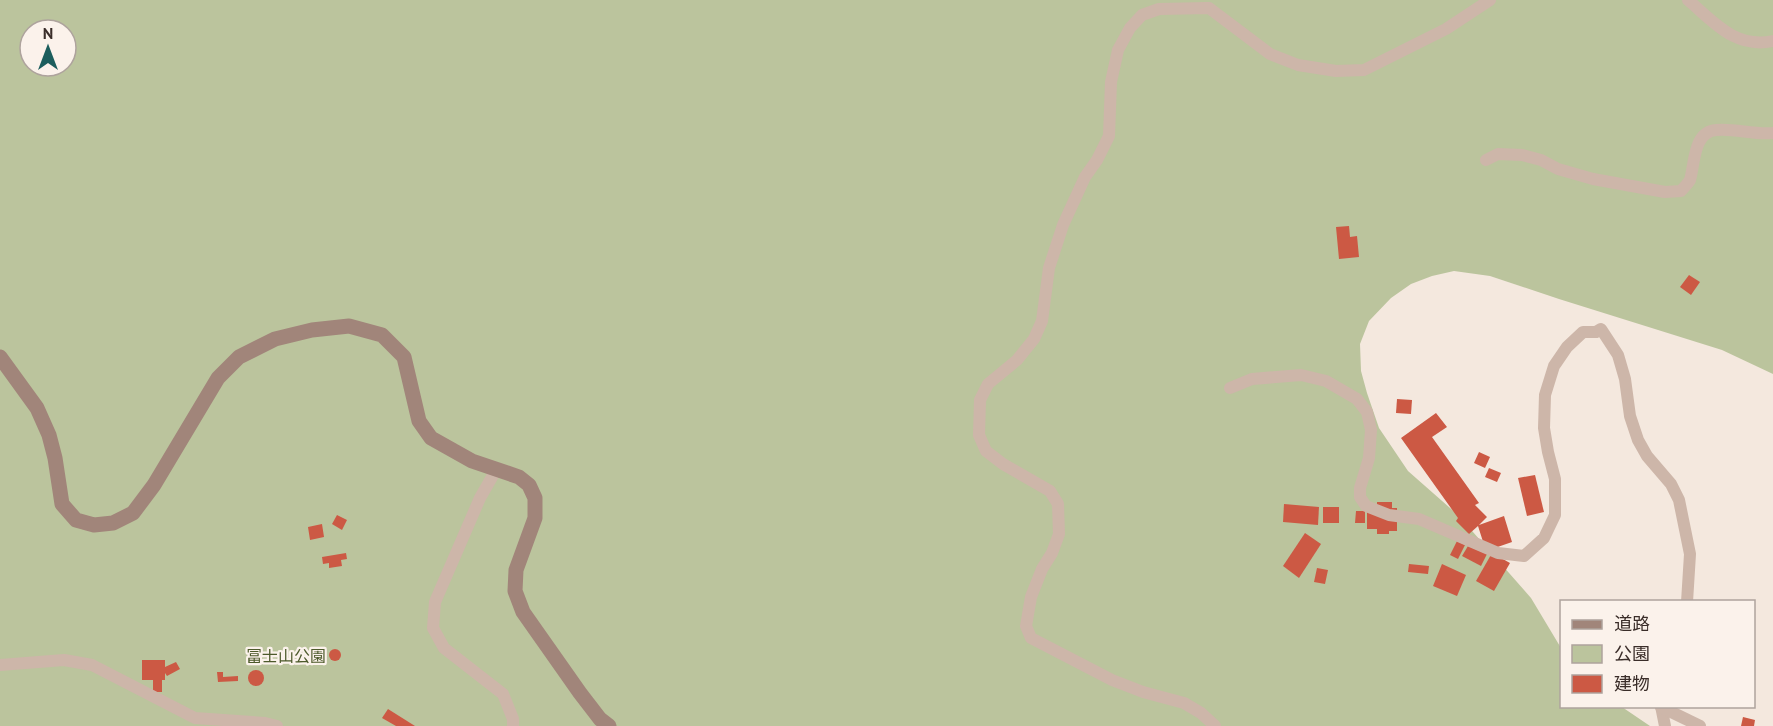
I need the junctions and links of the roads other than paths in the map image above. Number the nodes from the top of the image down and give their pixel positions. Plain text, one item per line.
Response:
1 (1490, 0) edge
2 (1688, 0) edge
3 (1773, 41) edge
4 (1773, 134) edge
5 (1486, 160) dead end
6 (0, 357) edge
7 (1230, 388) dead end
8 (496, 470) junction
9 (1687, 600) edge
10 (0, 665) edge
11 (1661, 708) edge
12 (1663, 708) edge
13 (191, 722) edge
14 (277, 726) edge
15 (513, 726) edge
16 (609, 726) edge
17 (1215, 726) edge
18 (1665, 726) edge
19 (1700, 726) edge

1 - 17 street
2 - 3 street
4 - 5 street
6 - 8 street
7 - 9 street
8 - 15 street
8 - 16 street
10 - 13 street
11 - 18 street
12 - 19 street
13 - 14 street

